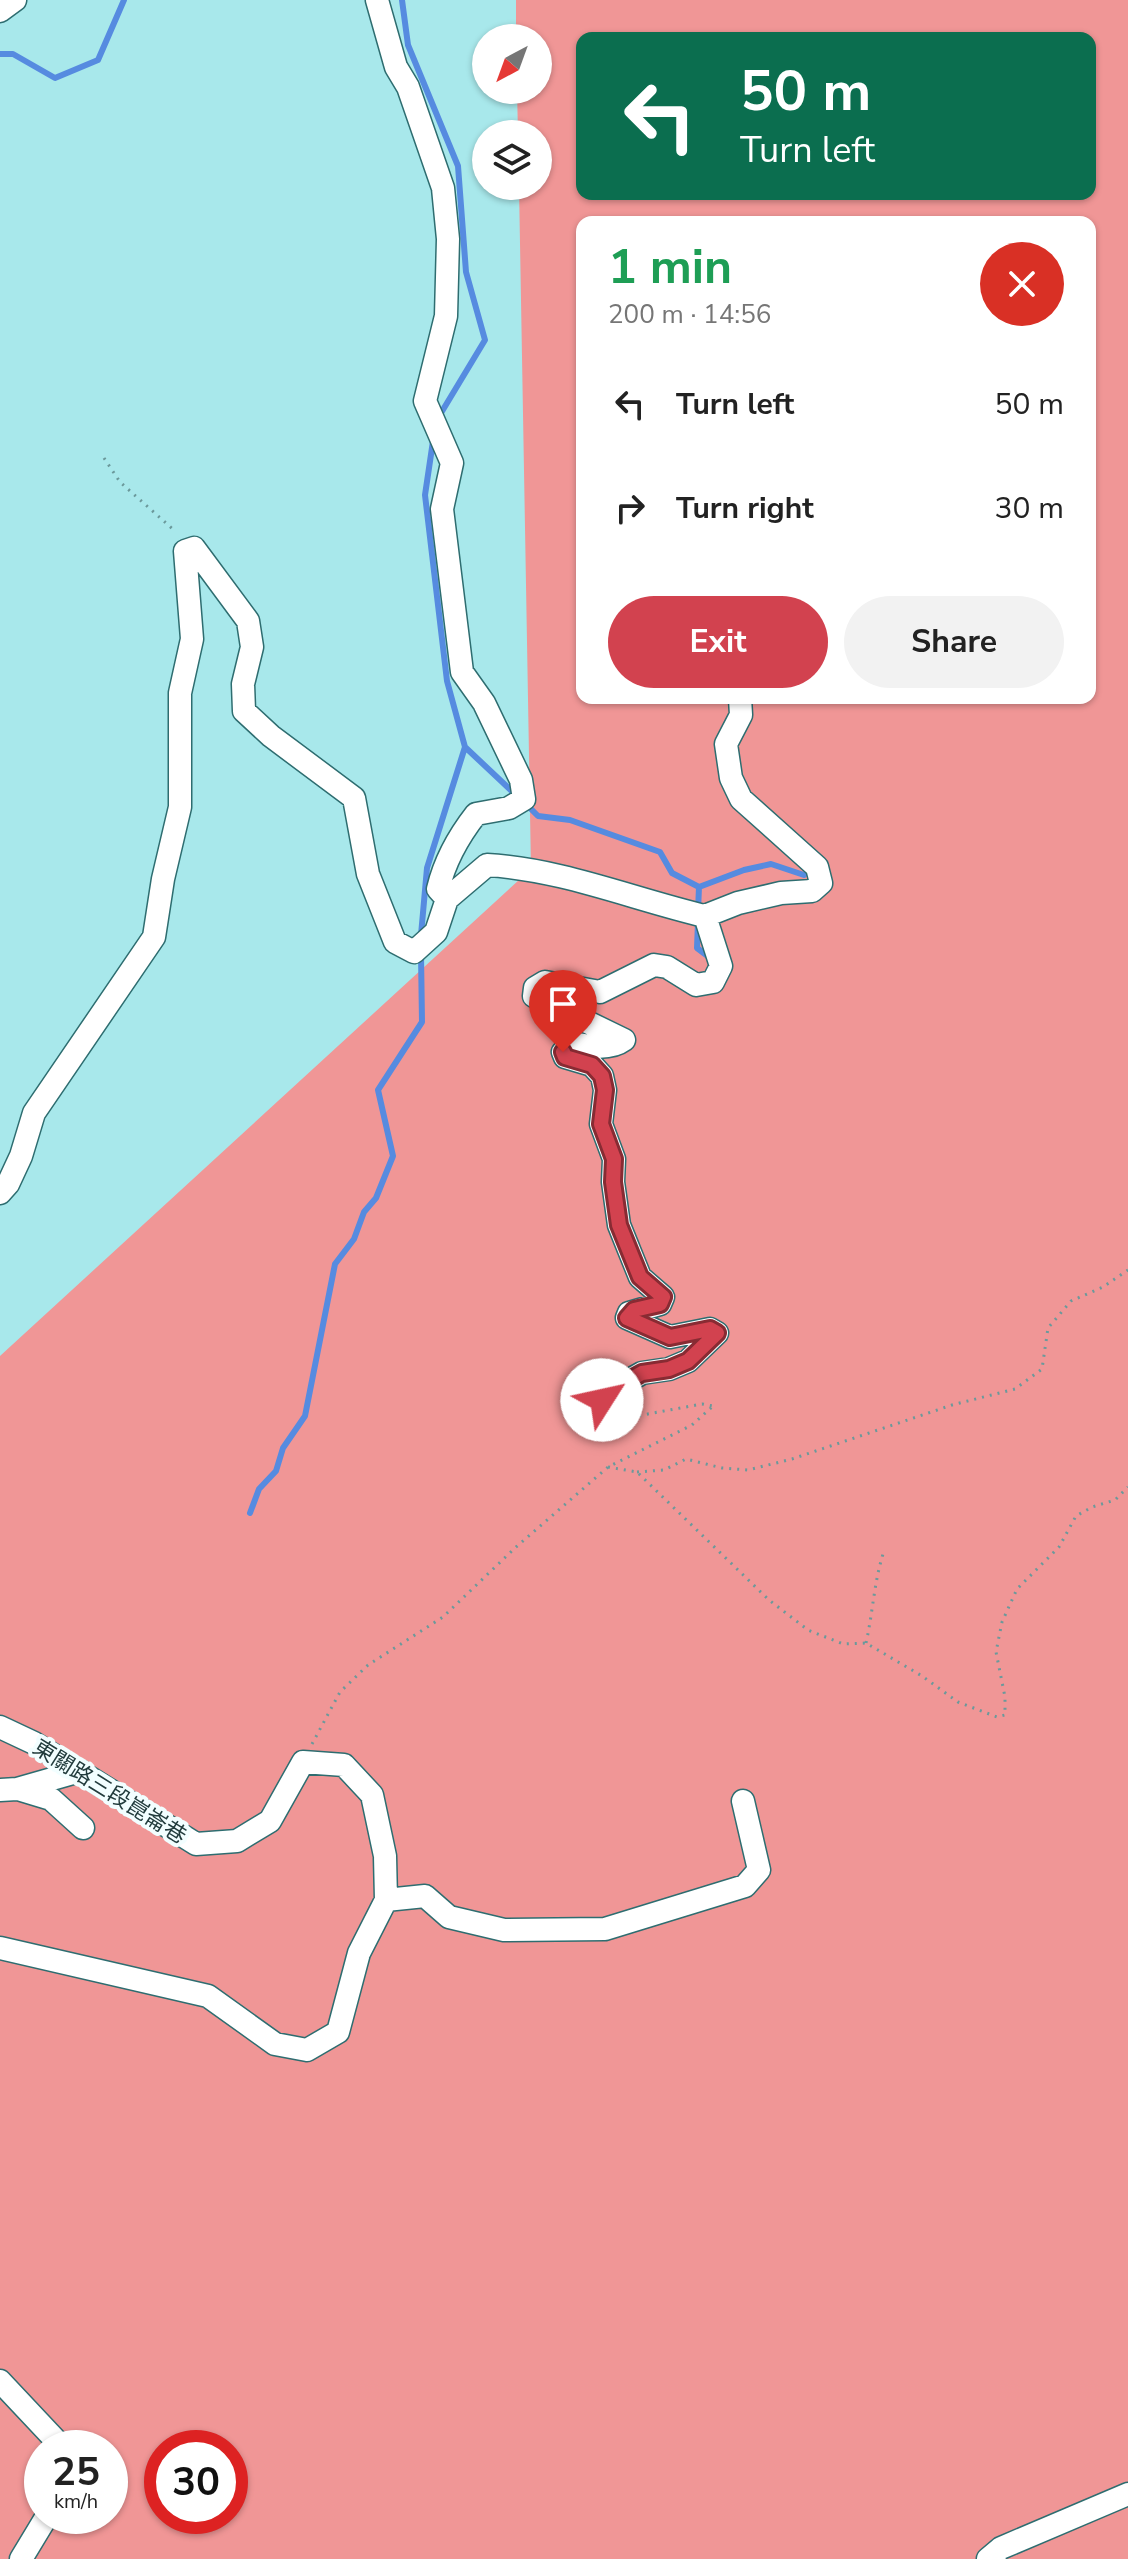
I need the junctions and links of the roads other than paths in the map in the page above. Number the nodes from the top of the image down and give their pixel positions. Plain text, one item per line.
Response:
1 (15, 0) edge
2 (377, 0) edge
3 (0, 11) edge
4 (740, 704) edge
5 (447, 899) junction
6 (705, 916) junction
7 (0, 1193) edge
8 (602, 1400) road end
9 (0, 1727) edge
10 (80, 1771) junction
11 (8, 1789) edge
12 (743, 1801) dead end
13 (83, 1828) dead end
14 (386, 1900) junction
15 (0, 1948) edge
16 (0, 2381) edge
17 (46, 2430) edge
18 (1128, 2494) edge
19 (36, 2534) edge
20 (21, 2559) edge
21 (988, 2559) edge

1 - 3 street
2 - 5 street
4 - 6 street
5 - 6 street
5 - 7 street
6 - 8 street
9 - 10 street, 東關路三段崑崙巷
10 - 11 street
10 - 14 street, 東關路三段崑崙巷
11 - 13 street
12 - 14 street
14 - 15 street
16 - 17 street
18 - 21 street
19 - 20 street

